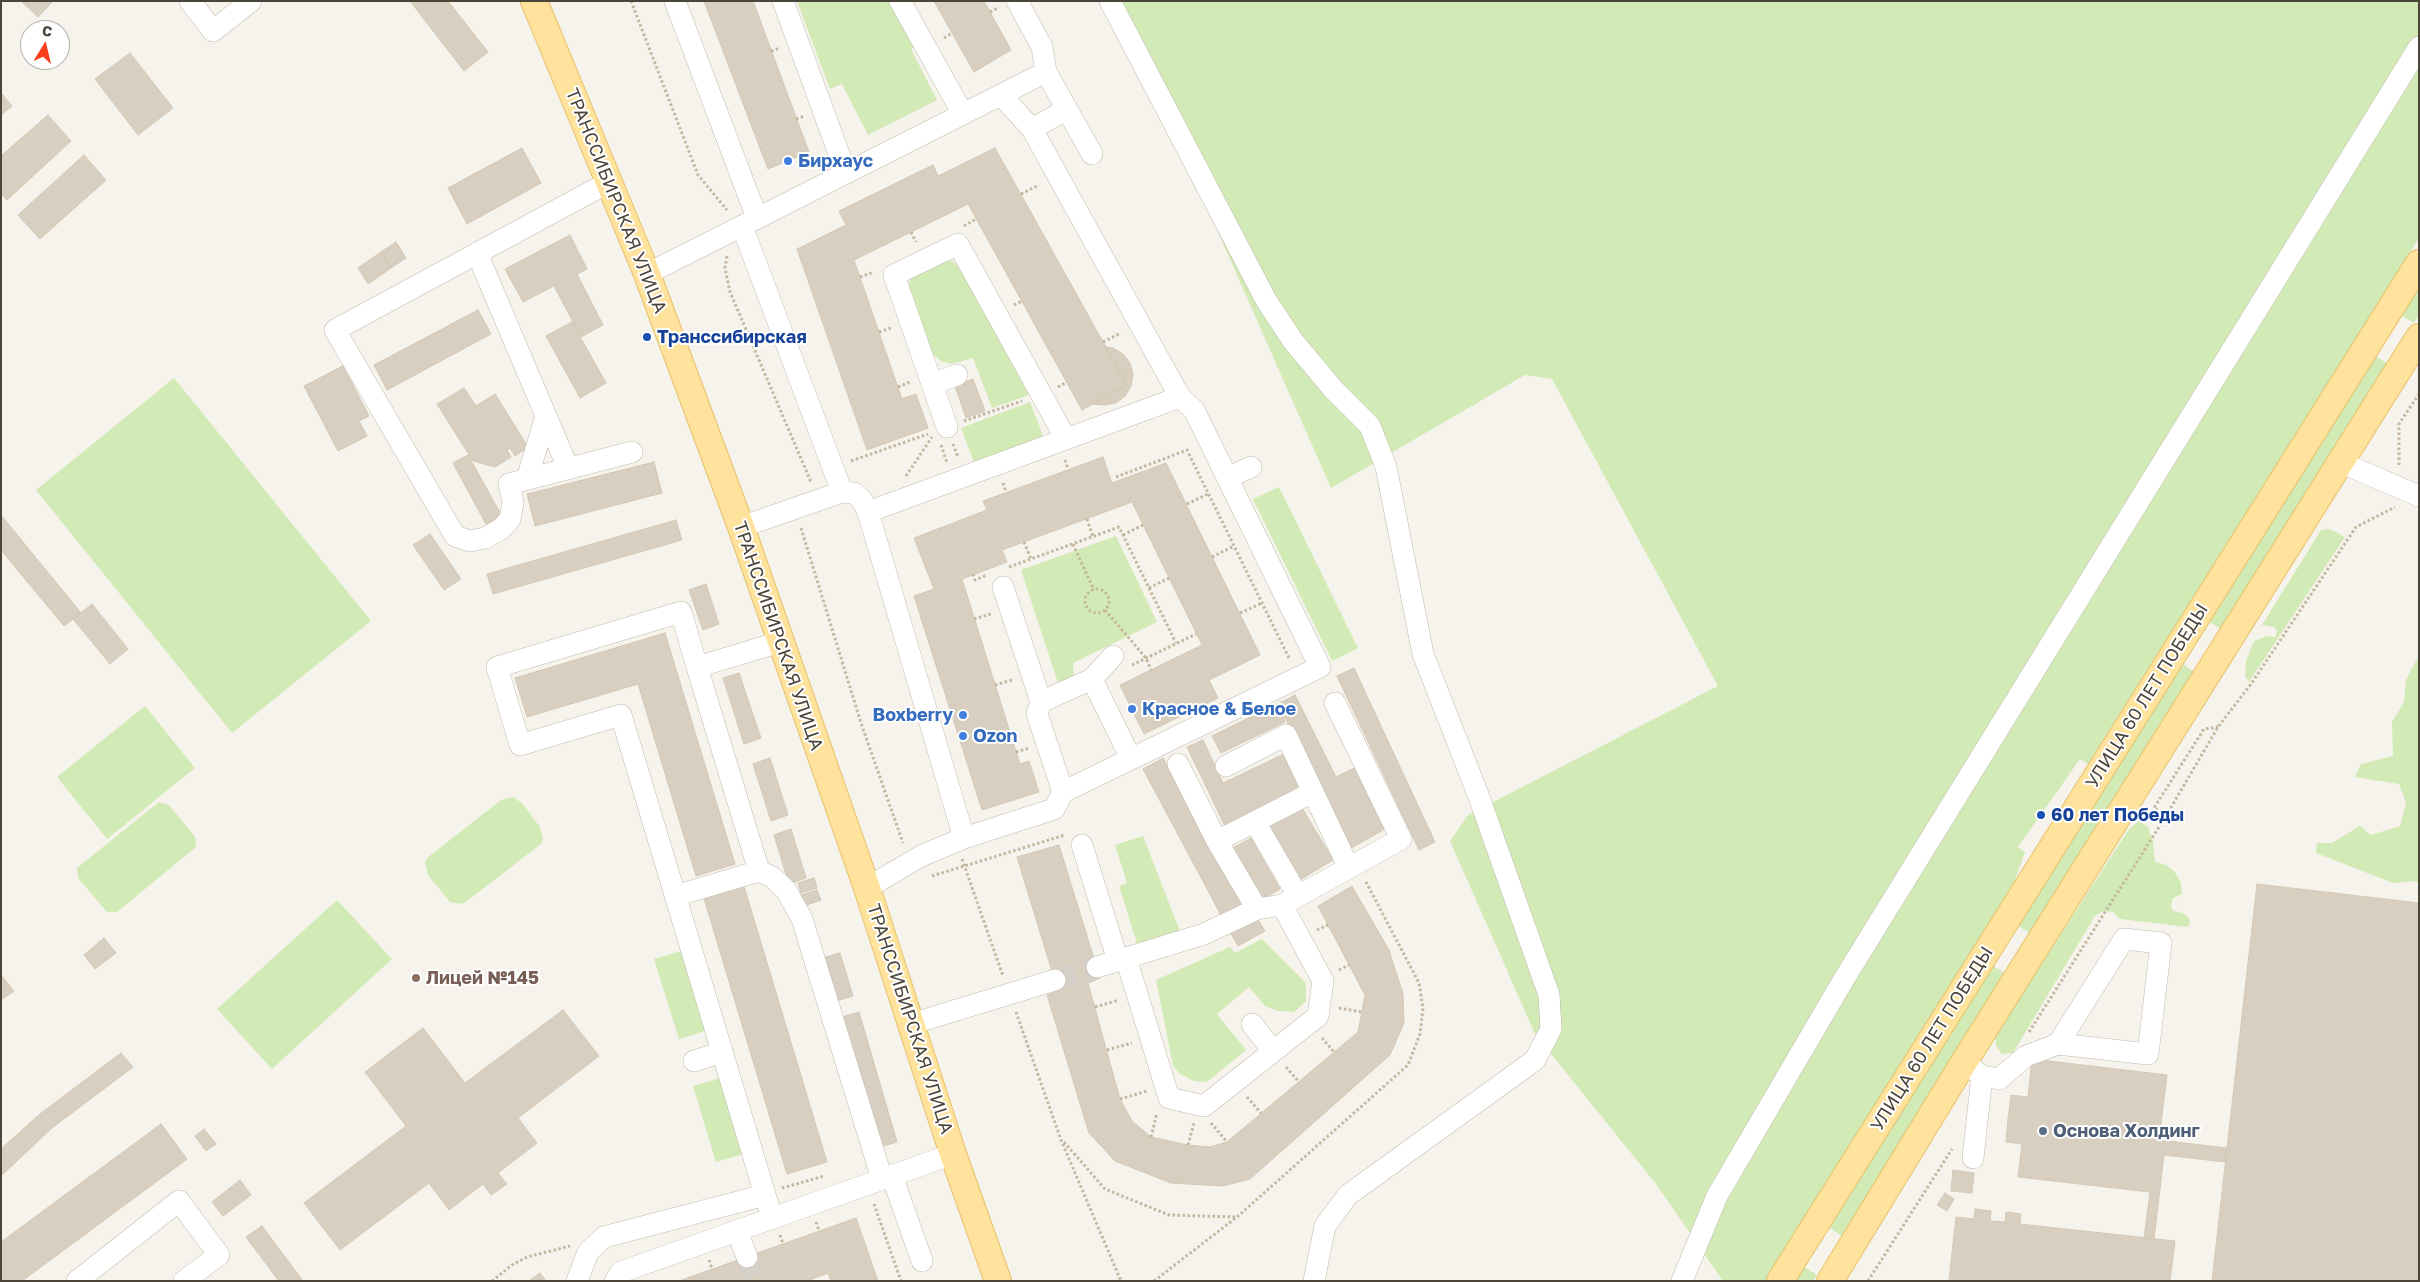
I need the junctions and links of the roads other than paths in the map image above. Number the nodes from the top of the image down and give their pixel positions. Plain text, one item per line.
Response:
1 (190, 1) edge
2 (251, 1) edge
3 (534, 1) edge
4 (675, 1) edge
5 (782, 1) edge
6 (900, 1) edge
7 (1110, 1) edge
8 (1008, 4) edge
9 (2419, 47) edge
10 (1046, 72) junction
11 (1000, 95) junction
12 (1067, 109) junction
13 (963, 114) junction
14 (1032, 129) junction
15 (1092, 154) dead end
16 (846, 173) junction
17 (609, 182) junction
18 (744, 225) junction
19 (477, 253) junction
20 (2419, 263) edge
21 (647, 274) junction
22 (2419, 337) edge
23 (958, 375) dead end
24 (932, 384) junction
25 (1180, 397) junction
26 (546, 416) junction
27 (942, 429) road end
28 (1066, 439) junction
29 (632, 452) dead end
30 (2340, 462) junction
31 (1252, 467) dead end
32 (568, 468) junction
33 (1227, 478) junction
34 (527, 479) junction
35 (842, 492) junction
36 (2415, 495) edge
37 (868, 512) junction
38 (741, 527) junction
39 (997, 579) road end
40 (2186, 634) junction
41 (780, 642) junction
42 (2220, 654) junction
43 (1112, 656) dead end
44 (697, 666) junction
45 (1092, 679) junction
46 (1041, 702) junction
47 (1335, 703) dead end
48 (1131, 759) junction
49 (1178, 764) dead end
50 (1226, 766) dead end
51 (1063, 792) junction
52 (1313, 792) junction
53 (1255, 822) junction
54 (960, 840) junction
55 (1075, 840) road end
56 (1217, 841) junction
57 (759, 871) junction
58 (1356, 874) junction
59 (867, 888) junction
60 (675, 896) junction
61 (1290, 900) junction
62 (1257, 909) junction
63 (1122, 960) junction
64 (1097, 967) tunnel mouth
65 (1055, 980) tunnel mouth
66 (911, 1024) junction
67 (1252, 1024) dead end
68 (2058, 1044) junction
69 (1273, 1051) junction
70 (722, 1052) junction
71 (694, 1061) dead end
72 (1973, 1069) junction
73 (953, 1154) junction
74 (1973, 1158) dead end
75 (880, 1180) junction
76 (765, 1195) junction
77 (772, 1218) junction
78 (737, 1230) junction
79 (1807, 1237) junction
80 (746, 1257) tunnel mouth
81 (922, 1261) dead end
82 (1837, 1270) edge
83 (77, 1281) edge
84 (184, 1281) edge
85 (577, 1281) edge
86 (615, 1281) edge
87 (998, 1281) edge
88 (1314, 1281) edge
89 (1682, 1281) edge
90 (1780, 1281) edge

1 - 2 lane
3 - 17 main road, ТРАНССИБИРСКАЯ УЛИЦА
4 - 18 lane
5 - 16 lane
6 - 13 lane
7 - 88 lane
8 - 10 lane
9 - 89 lane
10 - 11 lane
10 - 12 lane
11 - 13 lane
11 - 14 lane
12 - 14 lane
12 - 15 lane
13 - 16 lane
14 - 25 lane
16 - 18 lane
17 - 19 lane
17 - 21 main road, ТРАНССИБИРСКАЯ УЛИЦА
18 - 21 lane
18 - 35 lane
19 - 26 lane
19 - 34 lane
20 - 40 main road, УЛИЦА 60 ЛЕТ ПОБЕДЫ
21 - 38 main road, ТРАНССИБИРСКАЯ УЛИЦА
22 - 30 main road
23 - 24 lane
24 - 27 lane
24 - 28 lane
25 - 28 lane
25 - 33 lane
26 - 32 lane
26 - 34 lane
28 - 37 lane
29 - 32 lane
30 - 36 lane
30 - 42 main road
31 - 33 lane
32 - 34 lane
33 - 48 lane
35 - 37 lane
35 - 38 lane
37 - 54 lane
38 - 41 main road, ТРАНССИБИРСКАЯ УЛИЦА
39 - 46 lane
40 - 42 main road
40 - 79 main road, УЛИЦА 60 ЛЕТ ПОБЕДЫ
41 - 44 lane
41 - 59 main road, ТРАНССИБИРСКАЯ УЛИЦА
42 - 72 main road
43 - 45 lane
44 - 57 lane
44 - 60 lane
45 - 46 lane
45 - 48 lane
46 - 51 lane
47 - 58 lane
48 - 51 lane
49 - 56 lane
50 - 52 lane
51 - 54 lane
52 - 53 lane
52 - 58 lane
53 - 56 lane
53 - 61 lane
54 - 59 lane
55 - 63 lane
56 - 62 lane
57 - 60 lane
57 - 75 lane
58 - 61 lane
59 - 66 main road, ТРАНССИБИРСКАЯ УЛИЦА
60 - 70 lane
61 - 62 lane
61 - 69 lane
62 - 63 lane
63 - 64 lane
63 - 69 lane
65 - 66 lane
66 - 73 main road, ТРАНССИБИРСКАЯ УЛИЦА
67 - 69 lane
68 - 68 lane
68 - 72 lane
70 - 71 lane
70 - 76 lane
72 - 74 lane
72 - 82 main road
73 - 75 lane
73 - 87 main road, ТРАНССИБИРСКАЯ УЛИЦА
75 - 77 lane
75 - 81 lane
76 - 77 lane
76 - 85 lane
77 - 78 lane
78 - 80 lane
78 - 86 lane
79 - 82 main road
79 - 90 main road, УЛИЦА 60 ЛЕТ ПОБЕДЫ
83 - 84 lane

